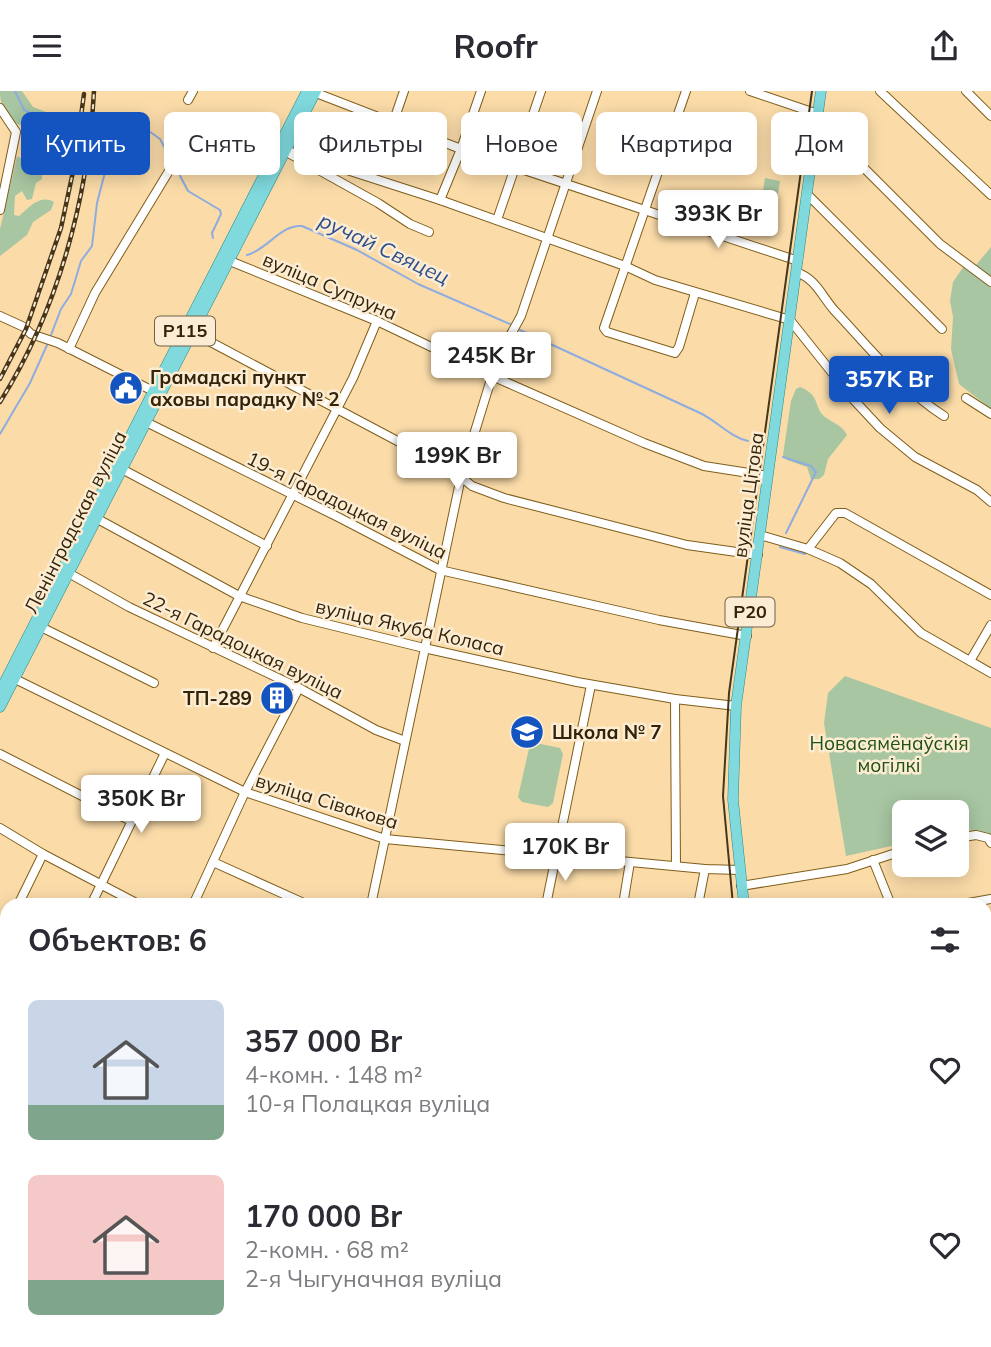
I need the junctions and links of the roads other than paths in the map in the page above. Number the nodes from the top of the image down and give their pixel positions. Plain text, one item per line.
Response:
1 (193, 91) edge
2 (312, 91) edge
3 (404, 91) edge
4 (481, 91) edge
5 (541, 91) edge
6 (597, 91) edge
7 (686, 91) edge
8 (750, 91) edge
9 (821, 91) edge
10 (880, 91) edge
11 (966, 91) edge
12 (188, 100) dead end
13 (0, 107) edge
14 (365, 112) edge
15 (397, 112) edge
16 (474, 112) edge
17 (534, 112) edge
18 (800, 112) edge
19 (818, 112) edge
20 (991, 116) edge
21 (447, 144) edge
22 (282, 149) junction
23 (461, 149) joint
24 (868, 172) edge
25 (167, 175) edge
26 (513, 175) edge
27 (538, 175) edge
28 (810, 175) edge
29 (565, 185) junction
30 (807, 194) junction
31 (991, 195) edge
32 (440, 200) junction
33 (0, 210) edge
34 (646, 210) junction
35 (497, 220) junction
36 (429, 232) dead end
37 (548, 238) junction
38 (225, 260) junction
39 (798, 261) junction
40 (625, 266) junction
41 (796, 272) junction
42 (991, 282) edge
43 (695, 293) junction
44 (0, 316) edge
45 (790, 320) junction
46 (377, 321) junction
47 (942, 329) dead end
48 (189, 330) junction
49 (69, 349) junction
50 (492, 376) junction
51 (157, 393) junction
52 (966, 398) dead end
53 (337, 407) junction
54 (991, 414) edge
55 (944, 417) dead end
56 (143, 421) junction
57 (119, 468) junction
58 (768, 476) junction
59 (461, 477) junction
60 (292, 496) junction
61 (991, 502) edge
62 (94, 517) junction
63 (760, 535) junction
64 (267, 546) junction
65 (808, 549) junction
66 (758, 555) junction
67 (440, 570) junction
68 (66, 572) junction
69 (239, 596) junction
70 (991, 596) edge
71 (38, 625) junction
72 (991, 625) edge
73 (747, 636) junction
74 (213, 648) junction
75 (424, 648) junction
76 (970, 661) junction
77 (991, 673) edge
78 (11, 677) junction
79 (154, 683) dead end
80 (591, 685) junction
81 (299, 688) junction
82 (0, 691) edge
83 (675, 699) junction
84 (736, 706) junction
85 (0, 707) edge
86 (405, 741) junction
87 (165, 753) junction
88 (0, 754) edge
89 (245, 792) junction
90 (131, 821) junction
91 (0, 828) edge
92 (969, 836) edge
93 (385, 839) junction
94 (989, 840) edge
95 (43, 854) junction
96 (892, 854) edge
97 (555, 856) junction
98 (873, 860) junction
99 (213, 862) junction
100 (630, 862) junction
101 (676, 866) junction
102 (705, 869) junction
103 (740, 870) junction
104 (101, 884) junction
105 (741, 886) junction
106 (21, 898) edge
107 (94, 898) edge
108 (126, 898) edge
109 (196, 898) edge
110 (293, 898) edge
111 (372, 898) edge
112 (547, 898) edge
113 (624, 898) edge
114 (699, 898) edge
115 (743, 898) edge
116 (888, 898) edge

1 - 12 street
2 - 14 street
2 - 22 main road, Ленінградская вуліца / Р115
3 - 15 street
4 - 16 street
5 - 17 street
6 - 29 street
7 - 34 street
8 - 18 street
9 - 19 main road, вуліца Цітова / Р20
10 - 31 street
11 - 20 street
13 - 33 street
21 - 23 street
22 - 32 street
22 - 36 street
22 - 38 main road, Ленінградская вуліца / Р115
23 - 32 street
24 - 42 street
25 - 49 street
26 - 35 street
27 - 29 street
28 - 30 main road, вуліца Цітова / Р20
29 - 34 street
29 - 37 street
30 - 39 main road, вуліца Цітова / Р20
30 - 47 street
32 - 35 street
34 - 39 street
34 - 40 street
35 - 37 street
37 - 40 street
37 - 50 street
38 - 46 street, вуліца Супруна
38 - 48 main road, Ленінградская вуліца / Р115
39 - 41 main road, вуліца Цітова / Р20
40 - 43 street
40 - 43 street
41 - 45 main road, вуліца Цітова / Р20
41 - 55 street
43 - 45 street
44 - 49 street
45 - 58 main road, вуліца Цітова / Р20
45 - 61 street
46 - 50 street, вуліца Супруна
46 - 53 street
48 - 51 main road, Ленінградская вуліца / Р115
48 - 53 street
49 - 51 street
50 - 58 street, вуліца Супруна
50 - 59 street
51 - 56 main road, Ленінградская вуліца / Р115
52 - 54 street
53 - 59 street
53 - 60 street
56 - 57 main road, Ленінградская вуліца / Р115
56 - 60 street, 19-я Гарадоцкая вуліца
57 - 62 main road, Ленінградская вуліца / Р115
57 - 64 street
58 - 63 main road, вуліца Цітова / Р20
59 - 66 street
59 - 67 street
60 - 64 street
60 - 67 street, 19-я Гарадоцкая вуліца
62 - 68 main road, Ленінградская вуліца / Р115
62 - 69 street, вуліца Якуба Коласа
63 - 65 street
63 - 66 main road, вуліца Цітова / Р20
64 - 69 street
65 - 70 street
65 - 76 street
66 - 73 main road, вуліца Цітова / Р20
67 - 73 street, 19-я Гарадоцкая вуліца
67 - 75 street
68 - 71 main road, Ленінградская вуліца / Р115
68 - 74 street, 22-я Гарадоцкая вуліца
69 - 74 street
69 - 75 street, вуліца Якуба Коласа
71 - 78 main road, Ленінградская вуліца / Р115
71 - 79 street
72 - 76 street
73 - 84 main road, вуліца Цітова / Р20
74 - 81 street, 22-я Гарадоцкая вуліца
75 - 80 street, вуліца Якуба Коласа
75 - 86 street
76 - 77 street
78 - 82 main road, Ленінградская вуліца / Р115
78 - 85 main road, Ленінградская вуліца / Р115
78 - 87 street, вуліца Сівакова
80 - 83 street, вуліца Якуба Коласа
80 - 97 street
81 - 86 street, 22-я Гарадоцкая вуліца
81 - 89 street
83 - 84 street, вуліца Якуба Коласа
83 - 101 street
84 - 103 main road, вуліца Цітова / Р20
86 - 93 street
87 - 89 street, вуліца Сівакова
87 - 90 street
88 - 90 street
89 - 93 street, вуліца Сівакова
89 - 99 street
90 - 104 street
91 - 95 street
92 - 94 street
93 - 97 street, вуліца Сівакова
93 - 111 street
95 - 104 street
95 - 106 street
96 - 98 street
97 - 100 street, вуліца Сівакова
97 - 112 street
98 - 105 street
98 - 116 street
99 - 109 street
99 - 110 street
100 - 101 street, вуліца Сівакова
100 - 113 street
101 - 102 street, вуліца Сівакова
102 - 103 street, вуліца Сівакова
102 - 114 street
103 - 105 main road, вуліца Цітова / Р20
104 - 107 street
104 - 108 street
105 - 115 main road, вуліца Цітова / Р20

